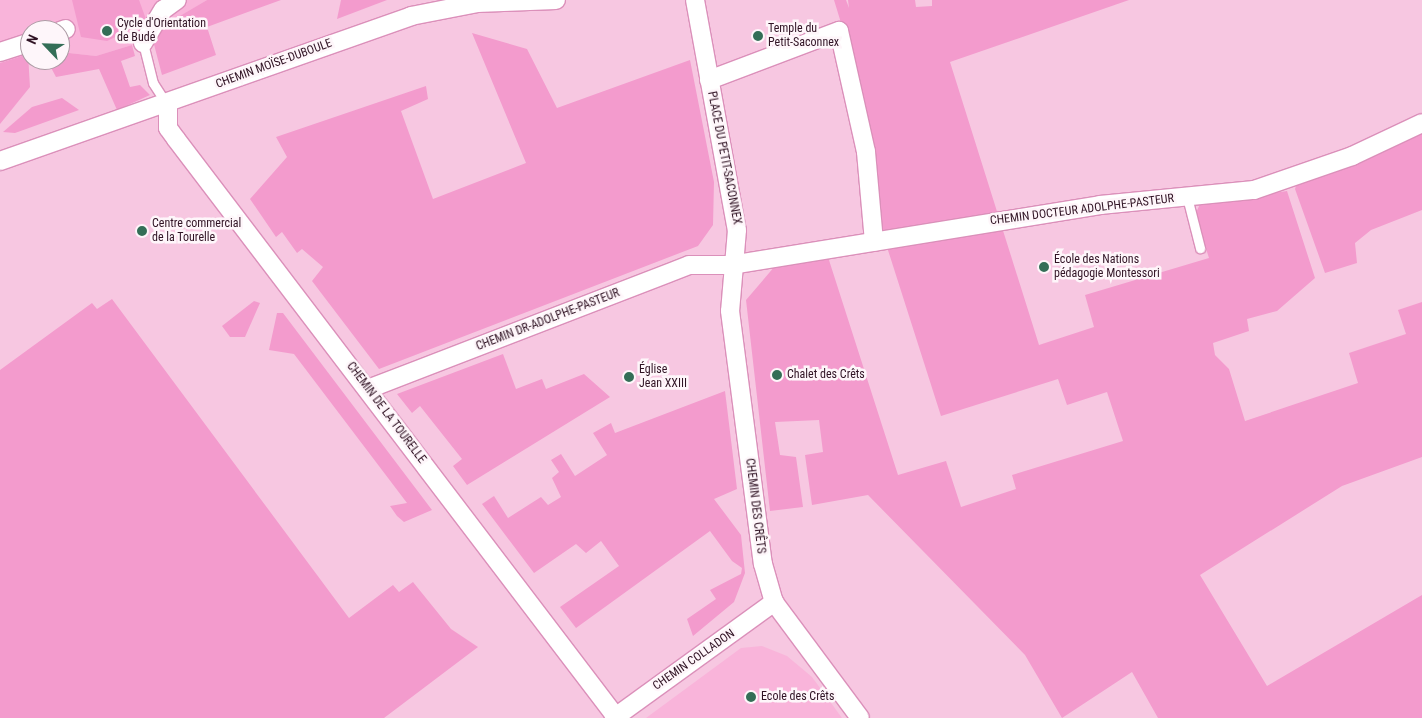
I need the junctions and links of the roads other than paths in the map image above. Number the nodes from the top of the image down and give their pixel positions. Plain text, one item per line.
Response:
1 (177, 0) edge
2 (556, 0) edge
3 (696, 0) edge
4 (143, 43) joint
5 (20, 45) edge
6 (0, 52) edge
7 (709, 80) junction
8 (168, 106) junction
9 (1422, 123) edge
10 (0, 161) edge
11 (1187, 197) junction
12 (874, 242) junction
13 (1200, 248) dead end
14 (731, 265) junction
15 (368, 389) junction
16 (774, 602) junction
17 (615, 717) edge
18 (860, 718) edge

1 - 4 street
2 - 8 street, CHEMIN MOÏSE-DUBOULE
3 - 7 street, PLACE DU PETIT-SACONNEX
4 - 8 lane
5 - 6 street
7 - 12 street, PLACE DU PETIT-SACONNEX
7 - 14 street, PLACE DU PETIT-SACONNEX
8 - 10 street, CHEMIN MOÏSE-DUBOULE
8 - 15 street, CHEMIN DE LA TOURELLE
9 - 11 street, CHEMIN DOCTEUR ADOLPHE-PASTEUR
11 - 12 street, CHEMIN DOCTEUR ADOLPHE-PASTEUR
11 - 13 lane
12 - 14 street, CHEMIN DOCTEUR ADOLPHE-PASTEUR
14 - 15 street, CHEMIN DR-ADOLPHE-PASTEUR
14 - 16 street, CHEMIN DES CRÊTS
15 - 17 street, CHEMIN DE LA TOURELLE
16 - 17 street, CHEMIN COLLADON
16 - 18 street, CHEMIN DES CRÊTS

